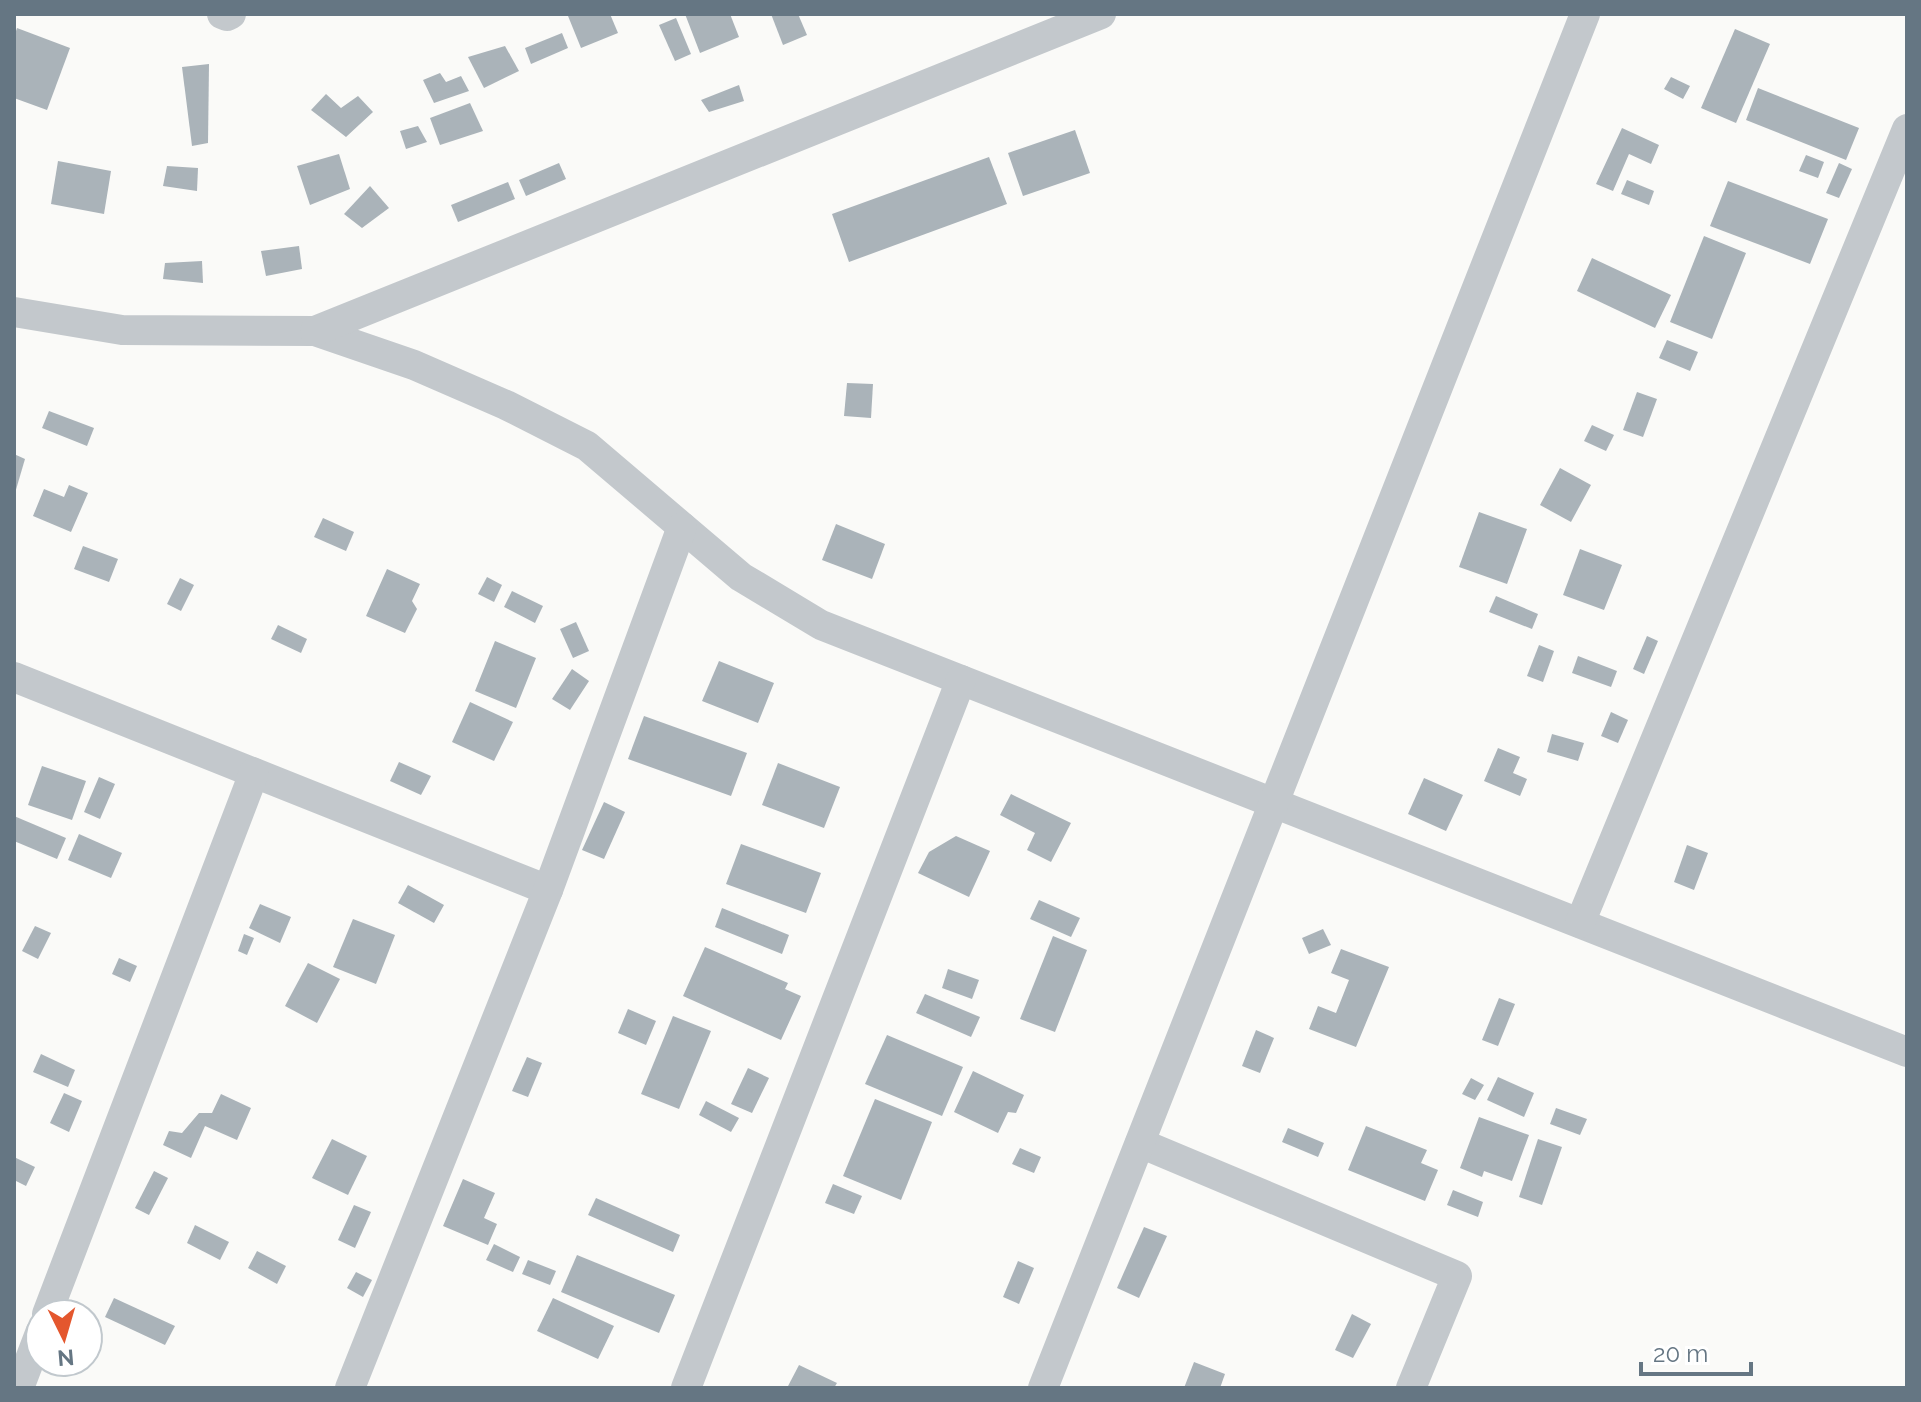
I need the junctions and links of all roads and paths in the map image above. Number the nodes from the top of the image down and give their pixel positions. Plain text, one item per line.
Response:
1 (222, 14) edge
2 (231, 14) edge
3 (1101, 14) edge
4 (1585, 14) edge
5 (1907, 129) edge
6 (14, 312) edge
7 (315, 331) junction
8 (682, 527) junction
9 (14, 677) edge
10 (961, 680) junction
11 (254, 773) junction
12 (1274, 803) junction
13 (548, 890) junction
14 (1580, 923) junction
15 (1907, 1052) edge
16 (1140, 1143) junction
17 (53, 1298) edge
18 (350, 1388) edge
19 (686, 1388) edge
20 (1043, 1388) edge
21 (1411, 1388) edge

1 - 2 street
3 - 7 street
4 - 12 street
5 - 14 street
6 - 7 street
7 - 8 street
8 - 10 street
8 - 13 street
9 - 11 street
10 - 12 street
10 - 19 street
11 - 13 street
11 - 17 street
12 - 14 street
12 - 16 street
13 - 18 street
14 - 15 street
16 - 20 street
16 - 21 street

